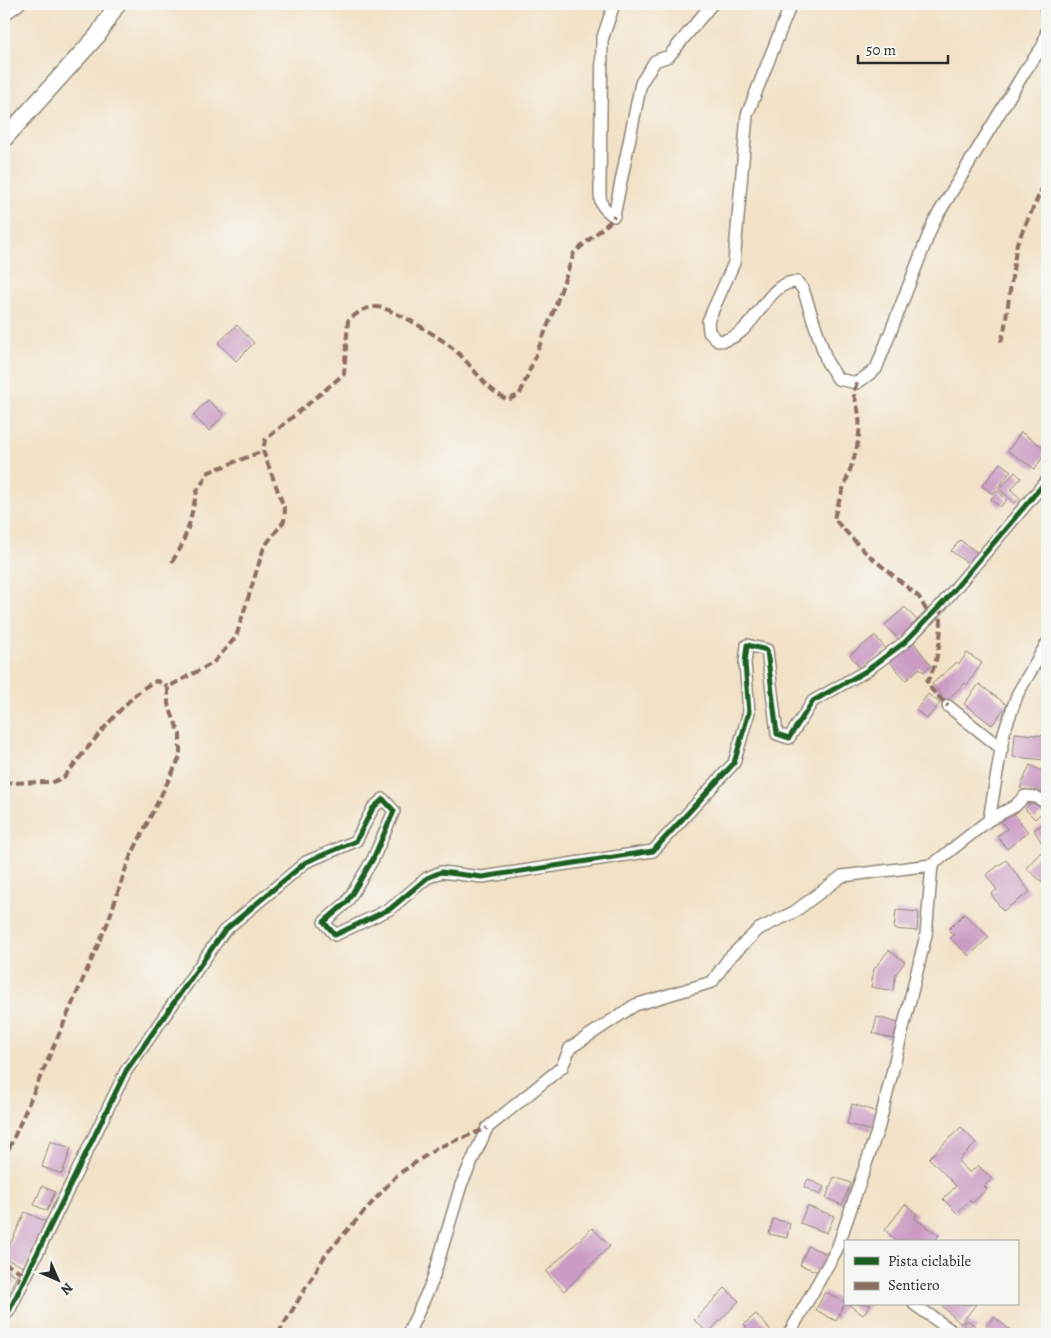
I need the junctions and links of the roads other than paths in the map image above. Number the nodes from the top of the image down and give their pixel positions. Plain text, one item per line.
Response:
1 (18, 4) edge
2 (117, 4) edge
3 (614, 4) edge
4 (712, 4) edge
5 (791, 4) edge
6 (1045, 4) edge
7 (4, 15) edge
8 (1047, 15) edge
9 (1047, 30) edge
10 (4, 139) edge
11 (1047, 480) edge
12 (1047, 642) edge
13 (948, 706) dead end
14 (1002, 749) junction
15 (1047, 802) edge
16 (989, 820) junction
17 (932, 865) junction
18 (845, 1240) edge
19 (841, 1252) edge
20 (917, 1306) edge
21 (4, 1316) edge
22 (408, 1334) edge
23 (788, 1334) edge
24 (956, 1334) edge

1 - 7 street
2 - 10 street
3 - 4 street
5 - 9 street
6 - 8 street
11 - 21 street
12 - 14 street
13 - 14 street
14 - 16 street
15 - 16 street
16 - 17 street
17 - 18 street
17 - 22 street
19 - 23 street
20 - 24 street

